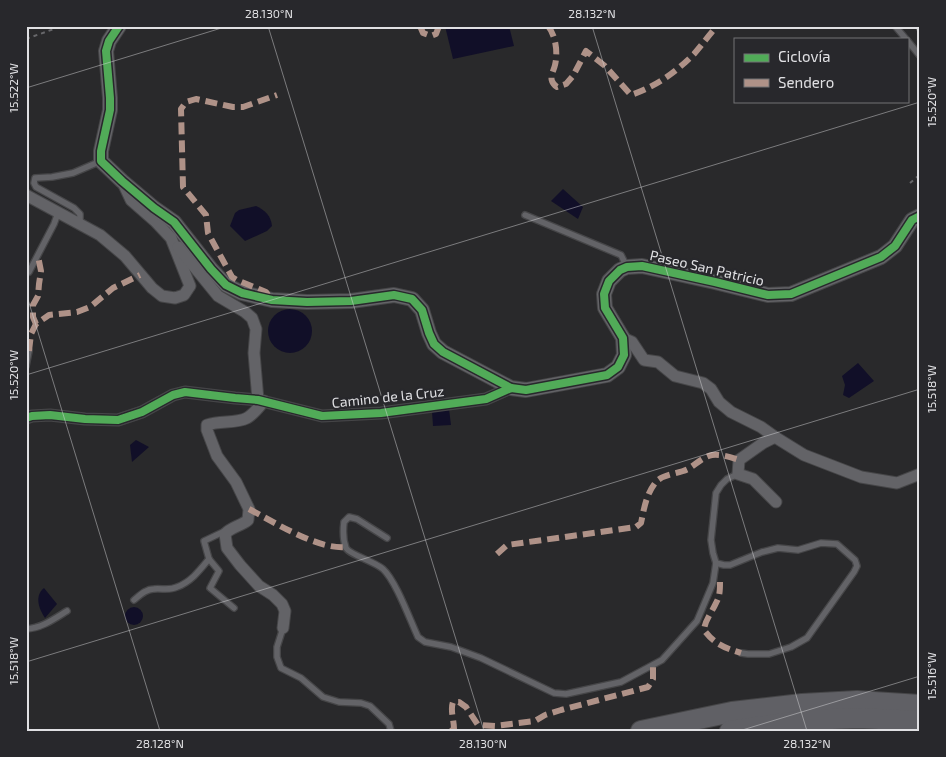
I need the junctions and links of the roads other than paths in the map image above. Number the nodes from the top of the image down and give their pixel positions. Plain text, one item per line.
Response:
1 (120, 26) edge
2 (895, 26) edge
3 (906, 38) edge
4 (908, 40) edge
5 (920, 56) edge
6 (101, 161) junction
7 (122, 181) junction
8 (26, 195) edge
9 (58, 213) junction
10 (525, 215) dead end
11 (920, 216) edge
12 (80, 225) junction
13 (171, 238) junction
14 (627, 267) junction
15 (29, 272) dead end
16 (623, 338) junction
17 (29, 351) dead end
18 (26, 366) edge
19 (511, 388) junction
20 (261, 400) junction
21 (26, 418) edge
22 (775, 437) junction
23 (738, 474) junction
24 (920, 474) edge
25 (776, 502) dead end
26 (229, 529) junction
27 (386, 538) dead end
28 (209, 559) junction
29 (716, 562) junction
30 (134, 600) dead end
31 (234, 608) dead end
32 (67, 611) dead end
33 (283, 628) joint
34 (26, 629) edge
35 (741, 653) dead end
36 (920, 705) edge
37 (920, 721) edge
38 (391, 731) edge
39 (641, 731) edge
40 (730, 731) edge

1 - 6 street
2 - 3 lane
4 - 5 lane
6 - 7 street
6 - 12 lane
7 - 13 street
7 - 19 street
8 - 9 street
9 - 12 street
9 - 15 lane
10 - 14 lane
11 - 14 street, Paseo San Patricio
12 - 13 street
13 - 20 street
14 - 16 street
16 - 19 street, Camino de la Cruz
16 - 22 street
17 - 18 lane
19 - 20 street, Camino de la Cruz
20 - 21 street, Camino de la Cruz
20 - 26 street
22 - 23 street
22 - 24 street
23 - 25 street
23 - 29 lane
26 - 28 lane
26 - 33 street
27 - 29 lane
28 - 30 lane
28 - 31 lane
29 - 35 lane
32 - 34 lane
33 - 38 lane
36 - 39 highway
37 - 40 highway

